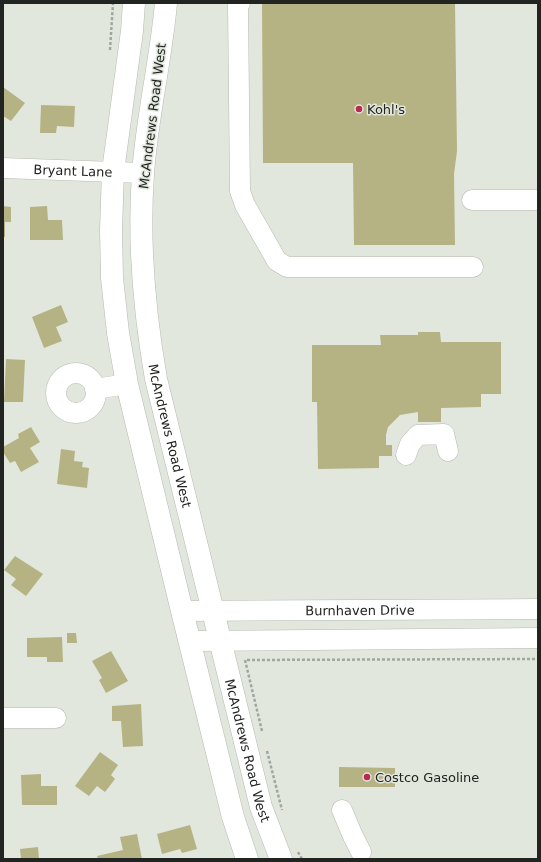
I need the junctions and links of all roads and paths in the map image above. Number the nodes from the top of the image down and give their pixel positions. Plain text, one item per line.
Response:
1 (134, 3) edge
2 (166, 3) edge
3 (240, 3) edge
4 (3, 168) edge
5 (113, 171) junction
6 (143, 173) junction
7 (472, 200) dead end
8 (538, 200) edge
9 (473, 267) dead end
10 (127, 384) junction
11 (95, 389) dead end
12 (448, 451) dead end
13 (406, 455) dead end
14 (212, 610) junction
15 (538, 610) edge
16 (182, 611) junction
17 (538, 638) edge
18 (190, 640) junction
19 (220, 640) junction
20 (538, 659) edge
21 (3, 718) edge
22 (56, 718) dead end
23 (263, 733) dead end
24 (266, 747) dead end
25 (342, 810) dead end
26 (284, 815) dead end
27 (361, 852) dead end
28 (287, 856) edge
29 (247, 859) edge

1 - 5 main road
2 - 6 main road, McAndrews Road West
3 - 9 street
4 - 5 street, Bryant Lane
5 - 6 street, Bryant Lane
5 - 10 main road
6 - 14 main road, McAndrews Road West
7 - 8 street
10 - 11 street
10 - 16 main road
12 - 13 street
14 - 15 street, Burnhaven Drive
14 - 16 street, Burnhaven Drive
14 - 19 main road, McAndrews Road West
16 - 18 main road
17 - 19 street
18 - 19 street
18 - 29 main road
19 - 28 main road, McAndrews Road West
20 - 23 path
21 - 22 street
24 - 26 path
25 - 27 street

